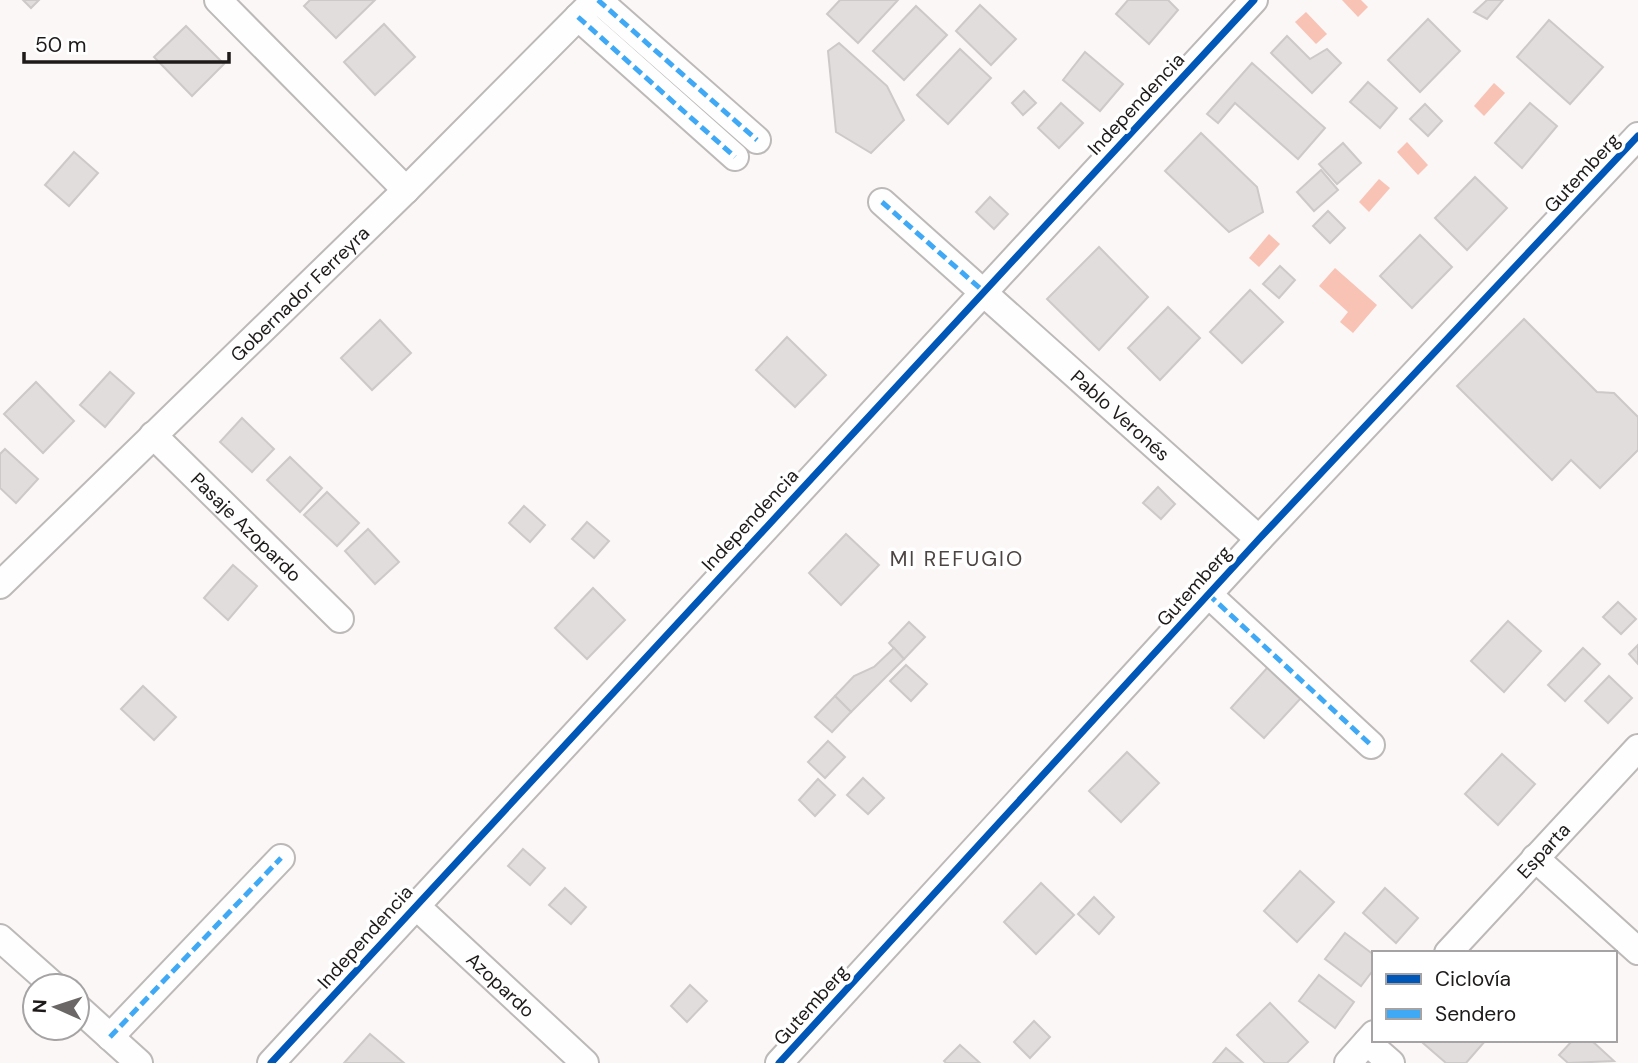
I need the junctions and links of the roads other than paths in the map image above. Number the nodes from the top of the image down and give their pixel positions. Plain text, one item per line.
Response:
1 (218, 0) edge
2 (1254, 0) edge
3 (590, 6) edge
4 (1638, 136) edge
5 (757, 140) dead end
6 (735, 157) dead end
7 (406, 190) junction
8 (882, 202) dead end
9 (983, 291) junction
10 (153, 435) junction
11 (1259, 539) junction
12 (0, 585) edge
13 (1208, 594) junction
14 (340, 619) dead end
15 (1371, 745) dead end
16 (1638, 748) edge
17 (281, 858) dead end
18 (1535, 858) junction
19 (415, 905) junction
20 (0, 938) edge
21 (1450, 951) edge
22 (1638, 951) edge
23 (38, 972) edge
24 (91, 1020) edge
25 (110, 1037) junction
26 (1370, 1038) edge
27 (1373, 1042) edge
28 (139, 1063) edge
29 (271, 1063) edge
30 (585, 1063) edge
31 (779, 1063) edge
32 (1348, 1063) edge
33 (1391, 1063) edge

1 - 7 street
2 - 9 street, Independencia
3 - 5 street
3 - 6 street
3 - 7 street, Gobernador Ferreyra
4 - 11 street, Gutemberg
7 - 10 street, Gobernador Ferreyra
8 - 9 street, Pablo Veronés
9 - 11 street, Pablo Veronés
9 - 19 street, Independencia
10 - 12 street, Gobernador Ferreyra
10 - 14 street, Pasaje Azopardo
11 - 13 street, Gutemberg
13 - 15 street
13 - 31 street, Gutemberg
16 - 18 street, Esparta
17 - 25 street
18 - 21 street, Esparta
18 - 22 street
19 - 29 street, Independencia
19 - 30 street, Azopardo
20 - 23 street
24 - 25 street
25 - 28 street
26 - 32 street
27 - 33 street

